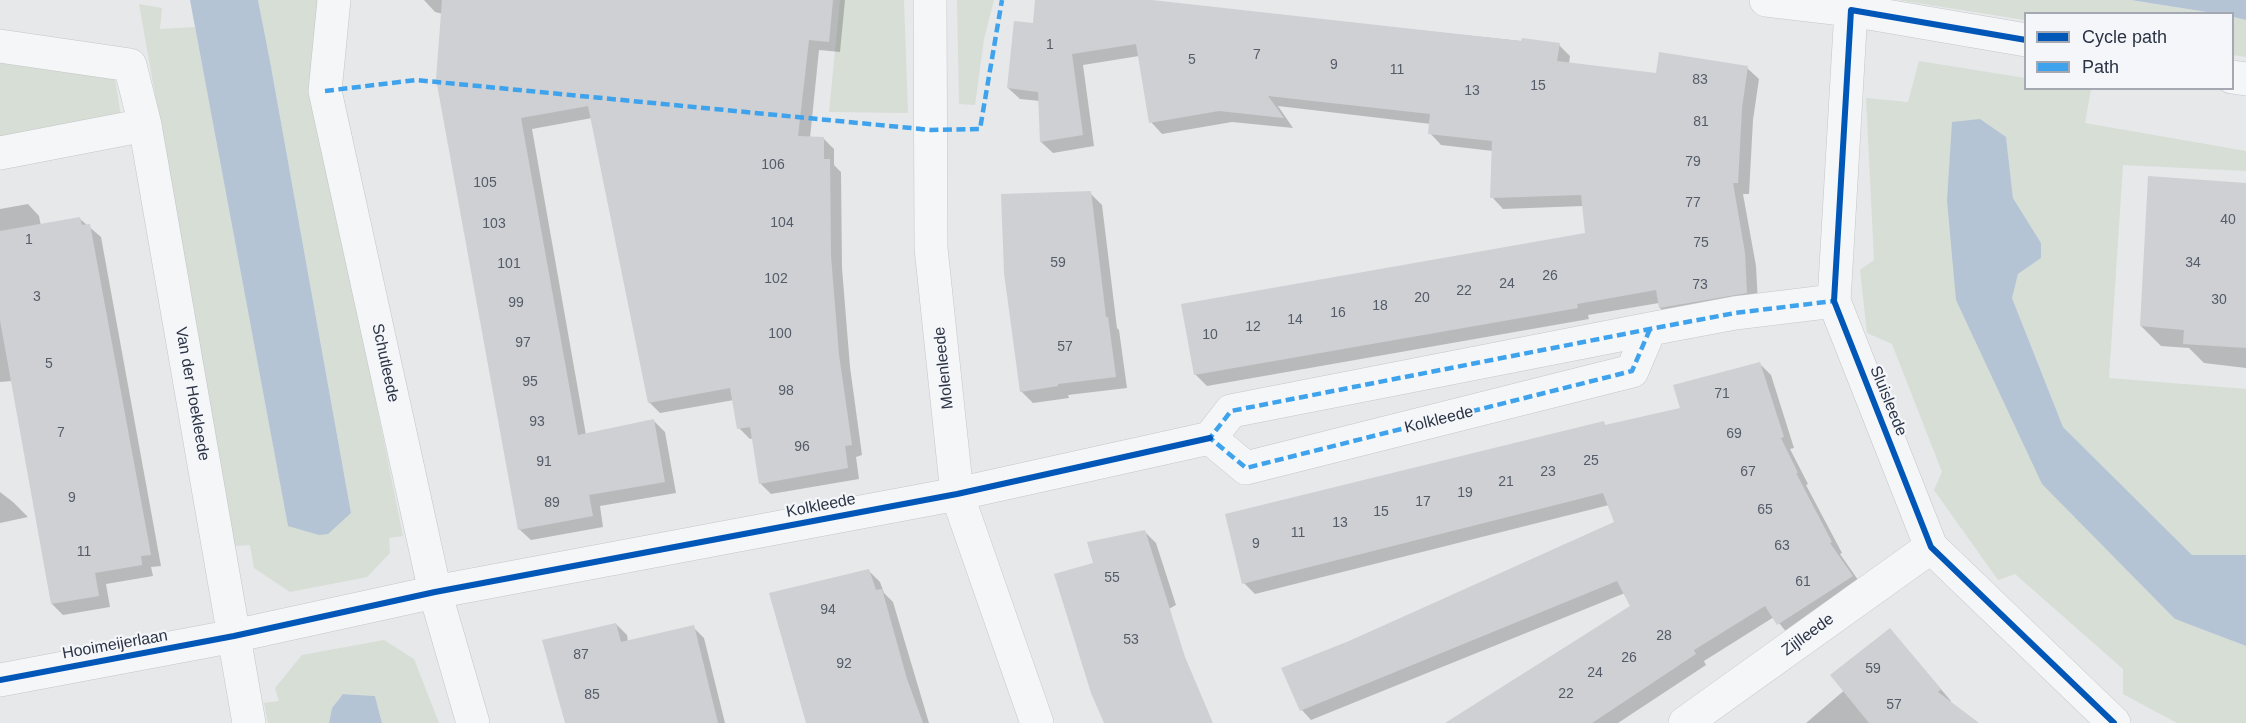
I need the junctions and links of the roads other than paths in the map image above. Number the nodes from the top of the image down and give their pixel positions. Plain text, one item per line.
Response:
1 (333, 0) edge
2 (930, 0) edge
3 (1766, 0) edge
4 (1851, 10) junction
5 (2024, 40) edge
6 (0, 46) edge
7 (145, 125) junction
8 (0, 153) edge
9 (1834, 301) junction
10 (1650, 329) junction
11 (1210, 438) junction
12 (957, 494) junction
13 (1931, 547) junction
14 (435, 592) junction
15 (234, 636) junction
16 (0, 680) edge
17 (249, 723) edge
18 (473, 723) edge
19 (1037, 723) edge
20 (1685, 723) edge
21 (2114, 723) edge

1 - 14 street, Schutleede
2 - 12 street, Molenleede
3 - 4 street
4 - 5 street
4 - 9 street, Sluisleede
6 - 7 street, Van der Hoekleede
7 - 8 street
7 - 15 street, Van der Hoekleede
9 - 10 street
9 - 13 street, Sluisleede
10 - 11 street
10 - 11 street, Kolkleede
11 - 12 street, Kolkleede
12 - 14 street, Kolkleede
12 - 19 street, Molenleede
13 - 20 street, Zijlleede
13 - 21 street, Sluisleede
14 - 15 street, Kolkleede
14 - 18 street, Schutleede
15 - 16 street, Hooimeijerlaan
15 - 17 street, Van der Hoekleede

